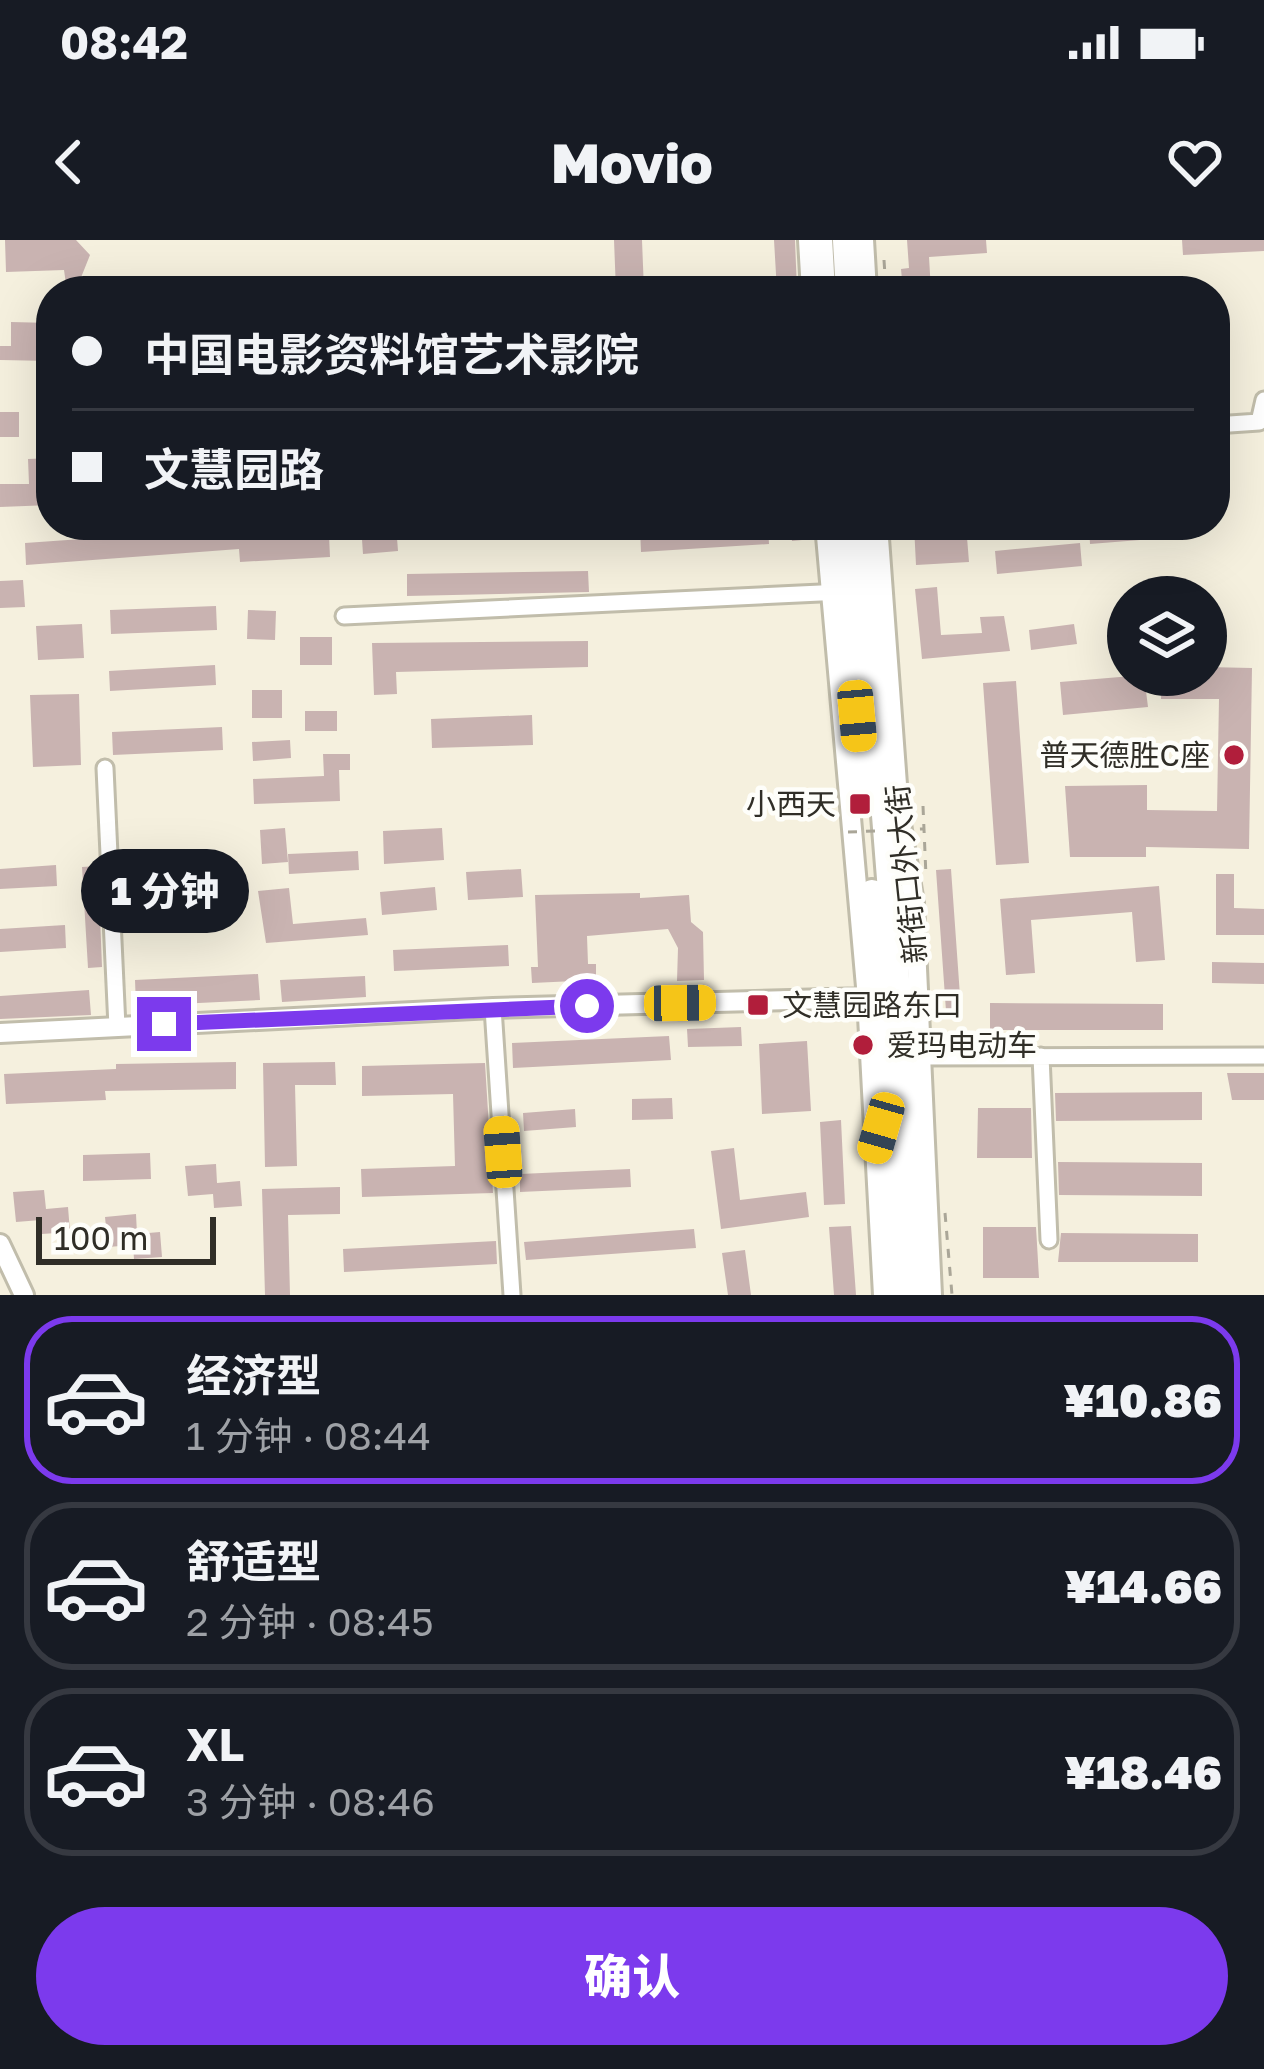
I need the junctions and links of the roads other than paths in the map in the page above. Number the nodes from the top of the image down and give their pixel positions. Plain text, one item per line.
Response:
1 (808, 240) edge
2 (820, 240) edge
3 (845, 240) edge
4 (864, 240) edge
5 (810, 276) edge
6 (822, 276) edge
7 (847, 276) edge
8 (866, 276) edge
9 (1264, 400) edge
10 (1230, 423) edge
11 (828, 540) edge
12 (839, 540) edge
13 (862, 540) edge
14 (879, 540) edge
15 (837, 592) junction
16 (883, 592) junction
17 (344, 616) dead end
18 (868, 617) junction
19 (105, 768) dead end
20 (867, 998) junction
21 (494, 1008) junction
22 (117, 1027) junction
23 (0, 1033) edge
24 (1041, 1056) junction
25 (1264, 1056) edge
26 (910, 1057) junction
27 (888, 1104) junction
28 (874, 1153) junction
29 (1049, 1240) dead end
30 (0, 1244) edge
31 (24, 1295) edge
32 (512, 1295) edge
33 (883, 1295) edge
34 (898, 1295) edge
35 (922, 1295) edge
36 (932, 1295) edge

1 - 5 street
2 - 6 main road
3 - 7 main road
4 - 8 street
9 - 10 street
11 - 15 street, 新街口外大街
12 - 15 main road, 新街口外大街
13 - 18 main road, 新街口外大街
14 - 16 street, 新街口外大街
15 - 17 street
15 - 20 street, 新街口外大街
15 - 27 main road, 新街口外大街
16 - 18 main road
16 - 26 street, 新街口外大街
18 - 26 main road, 新街口外大街
19 - 22 street
20 - 21 street
20 - 28 street, 新街口外大街
21 - 22 street
21 - 32 street
22 - 23 street
24 - 25 street
24 - 26 street
24 - 29 street
26 - 35 main road, 新街口外大街
26 - 36 street, 新街口外大街
27 - 28 main road
27 - 34 main road, 新街口外大街
28 - 33 street, 新街口外大街
30 - 31 street

